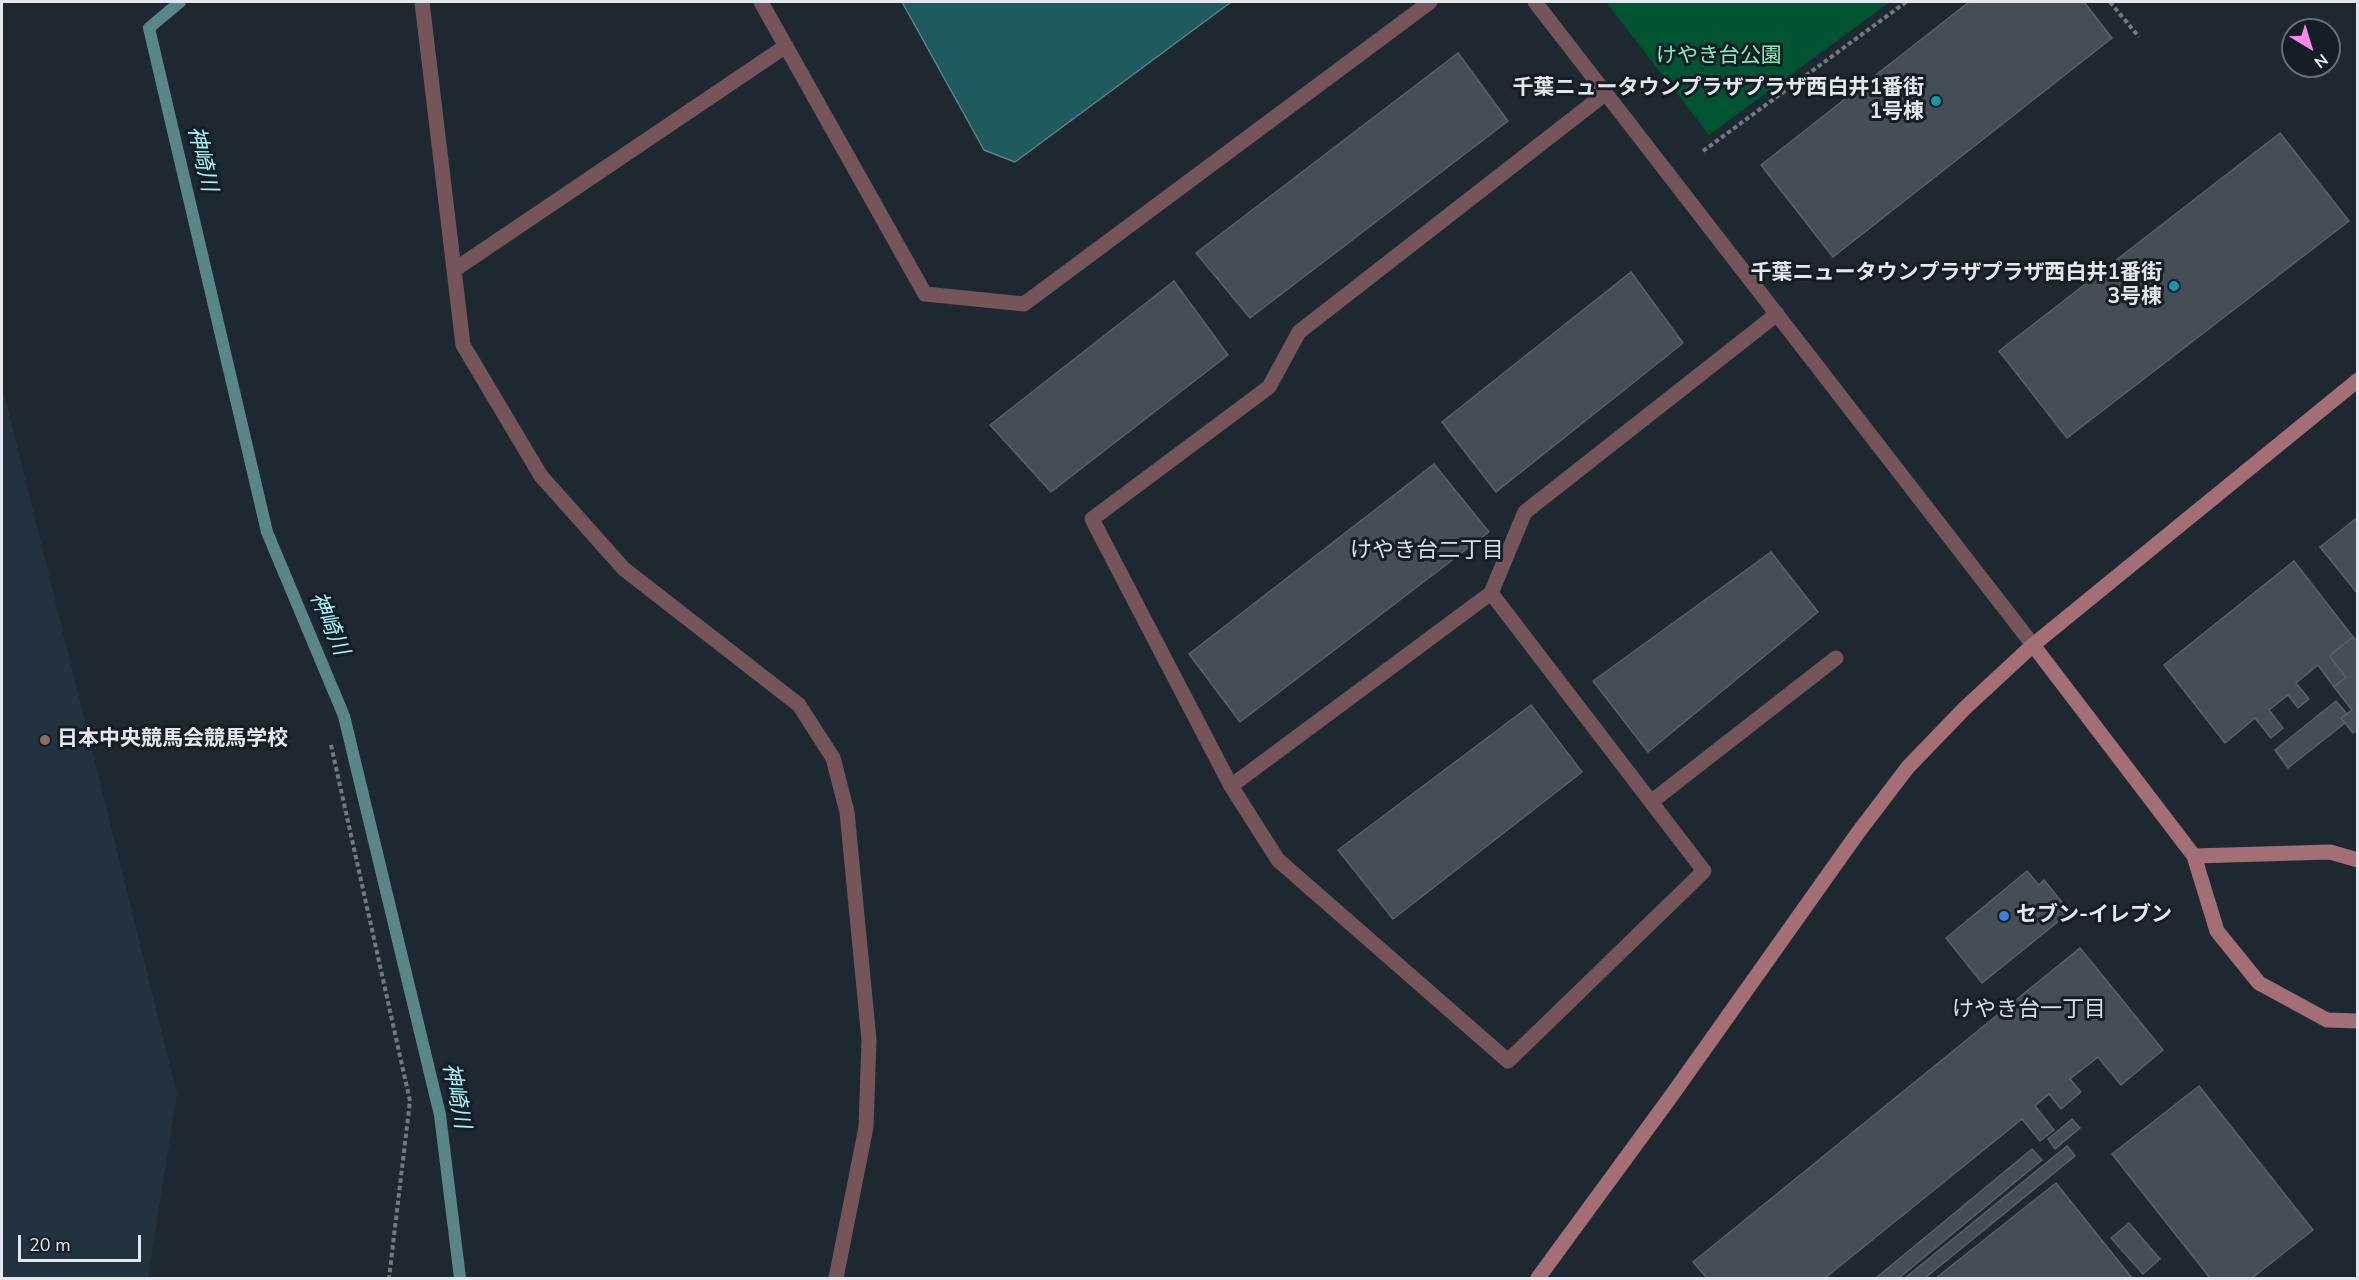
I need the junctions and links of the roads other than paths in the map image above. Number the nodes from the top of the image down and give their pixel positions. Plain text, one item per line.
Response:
1 (422, 2) edge
2 (761, 2) edge
3 (1430, 2) edge
4 (1535, 2) edge
5 (786, 46) junction
6 (1606, 93) junction
7 (454, 270) junction
8 (1777, 314) junction
9 (2358, 380) edge
10 (1491, 593) junction
11 (2032, 645) junction
12 (1836, 658) dead end
13 (1231, 786) junction
14 (1651, 802) junction
15 (2194, 856) junction
16 (2358, 860) edge
17 (2358, 1021) edge
18 (836, 1278) edge
19 (1538, 1278) edge

1 - 7 street
2 - 5 street
3 - 5 street
4 - 6 street
5 - 7 street
6 - 8 street
6 - 13 street
7 - 18 street
8 - 10 street
8 - 11 street
9 - 11 street
10 - 13 street
10 - 14 street
11 - 15 street
11 - 19 street
12 - 14 street
13 - 14 street
15 - 16 street
15 - 17 street

